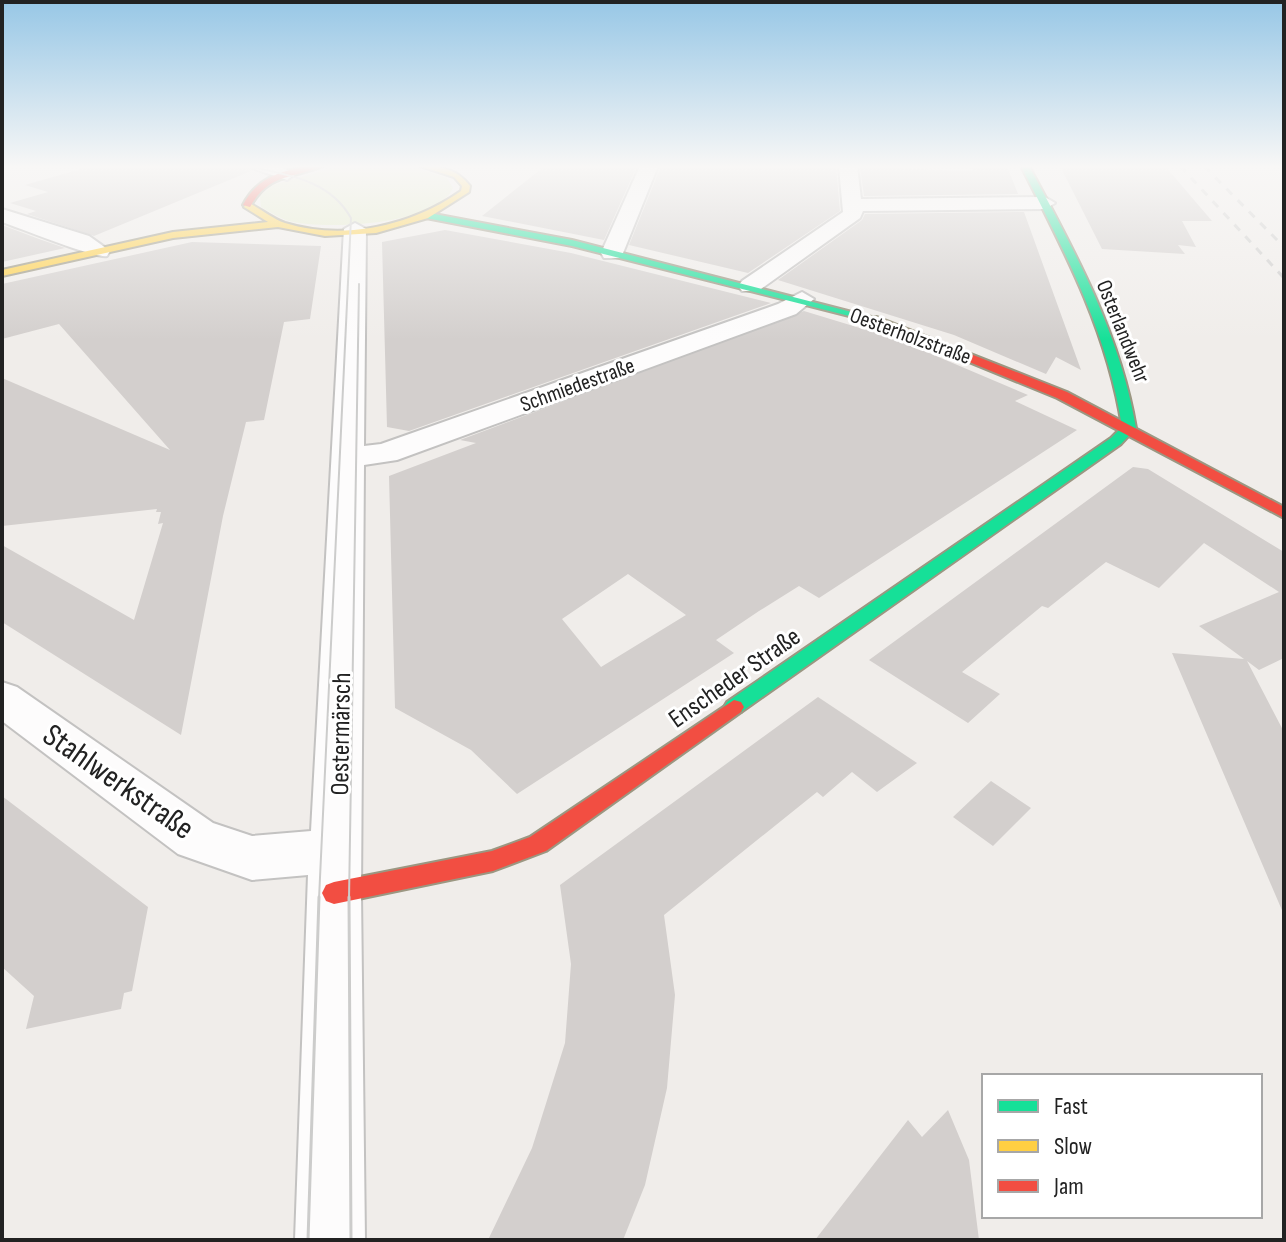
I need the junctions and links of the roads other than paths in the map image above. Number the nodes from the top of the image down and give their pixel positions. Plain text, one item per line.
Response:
1 (29, 224) edge
2 (211, 224) edge
3 (277, 224) joint
4 (384, 224) edge
5 (480, 224) edge
6 (497, 224) edge
7 (624, 224) edge
8 (839, 224) edge
9 (1054, 224) edge
10 (355, 229) junction
11 (512, 229) junction
12 (183, 234) junction
13 (99, 251) junction
14 (612, 253) junction
15 (2, 273) edge
16 (750, 286) junction
17 (802, 299) junction
18 (1129, 428) junction
19 (348, 457) junction
20 (1284, 513) edge
21 (2, 698) edge
22 (335, 872) junction
23 (330, 1240) edge

1 - 13 street
2 - 12 street
3 - 10 street
3 - 12 street
4 - 10 street
5 - 11 street, Oesterholzstraße
6 - 11 street, Oesterholzstraße
7 - 14 street
8 - 16 street
9 - 18 street, Osterlandwehr
10 - 19 street, Oestermärsch
11 - 14 street, Oesterholzstraße
12 - 13 street
13 - 15 street
14 - 16 street, Oesterholzstraße
16 - 17 street, Oesterholzstraße
17 - 18 street, Oesterholzstraße
17 - 19 street, Schmiedestraße
18 - 20 street, Oesterholzstraße
18 - 22 street, Enscheder Straße
19 - 22 street, Oestermärsch
21 - 22 street, Stahlwerkstraße
22 - 23 street, Oestermärsch

